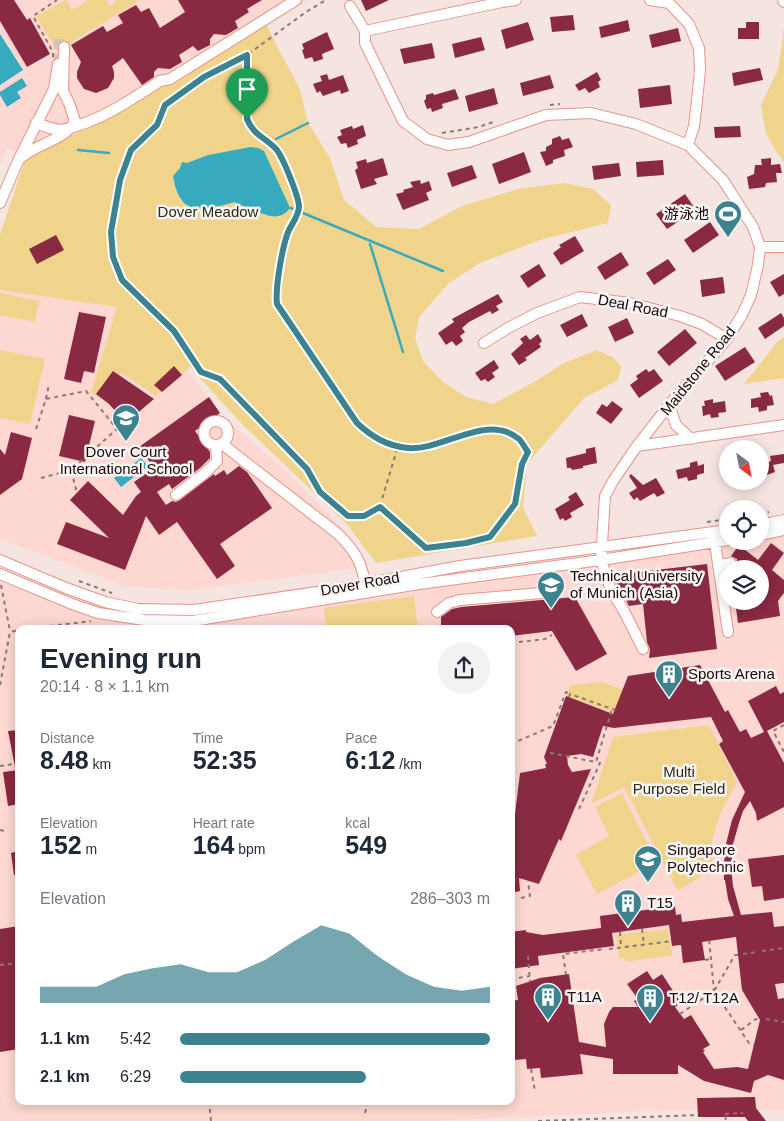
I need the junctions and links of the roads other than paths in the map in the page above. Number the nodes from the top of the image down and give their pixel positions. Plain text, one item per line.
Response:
1 (296, 0) edge
2 (516, 0) edge
3 (650, 0) edge
4 (350, 6) dead end
5 (365, 31) junction
6 (64, 46) dead end
7 (56, 62) tunnel mouth
8 (36, 124) junction
9 (72, 127) junction
10 (688, 146) junction
11 (18, 162) junction
12 (0, 203) edge
13 (760, 247) junction
14 (784, 247) edge
15 (727, 339) junction
16 (484, 343) dead end
17 (669, 405) junction
18 (784, 425) edge
19 (690, 439) junction
20 (637, 446) junction
21 (176, 495) dead end
22 (784, 520) edge
23 (769, 523) edge
24 (784, 530) edge
25 (769, 533) edge
26 (719, 535) edge
27 (715, 537) junction
28 (719, 538) edge
29 (601, 547) junction
30 (0, 560) edge
31 (601, 560) junction
32 (719, 565) edge
33 (0, 579) edge
34 (365, 583) junction
35 (553, 592) dead end
36 (357, 593) junction
37 (280, 601) junction
38 (725, 610) edge
39 (437, 612) dead end
40 (194, 616) junction
41 (728, 632) dead end
42 (643, 649) dead end

1 - 9 street
2 - 5 street
3 - 10 street
4 - 5 street
5 - 10 street
6 - 9 street
7 - 8 street
8 - 9 street
8 - 11 street
9 - 11 street
10 - 13 street
11 - 12 street
13 - 14 street
13 - 15 street, Maidstone Road
15 - 16 street, Deal Road
15 - 17 street, Maidstone Road
17 - 19 street
17 - 20 street, Maidstone Road
18 - 19 street
19 - 20 street
20 - 29 street, Maidstone Road
21 - 34 street
22 - 23 street
24 - 25 street
26 - 27 street, Dover Road
27 - 28 street, Dover Road
27 - 29 street, Dover Road
27 - 31 street, Dover Road
27 - 32 street
29 - 31 street, Maidstone Road
29 - 34 street, Dover Road
30 - 40 street, Dover Road
31 - 36 street, Dover Road
31 - 42 street, Maidstone Road
33 - 40 street, Dover Road
34 - 36 street
34 - 37 street, Dover Road
35 - 39 street
36 - 37 street, Dover Road
37 - 40 street, Dover Road
38 - 41 street

